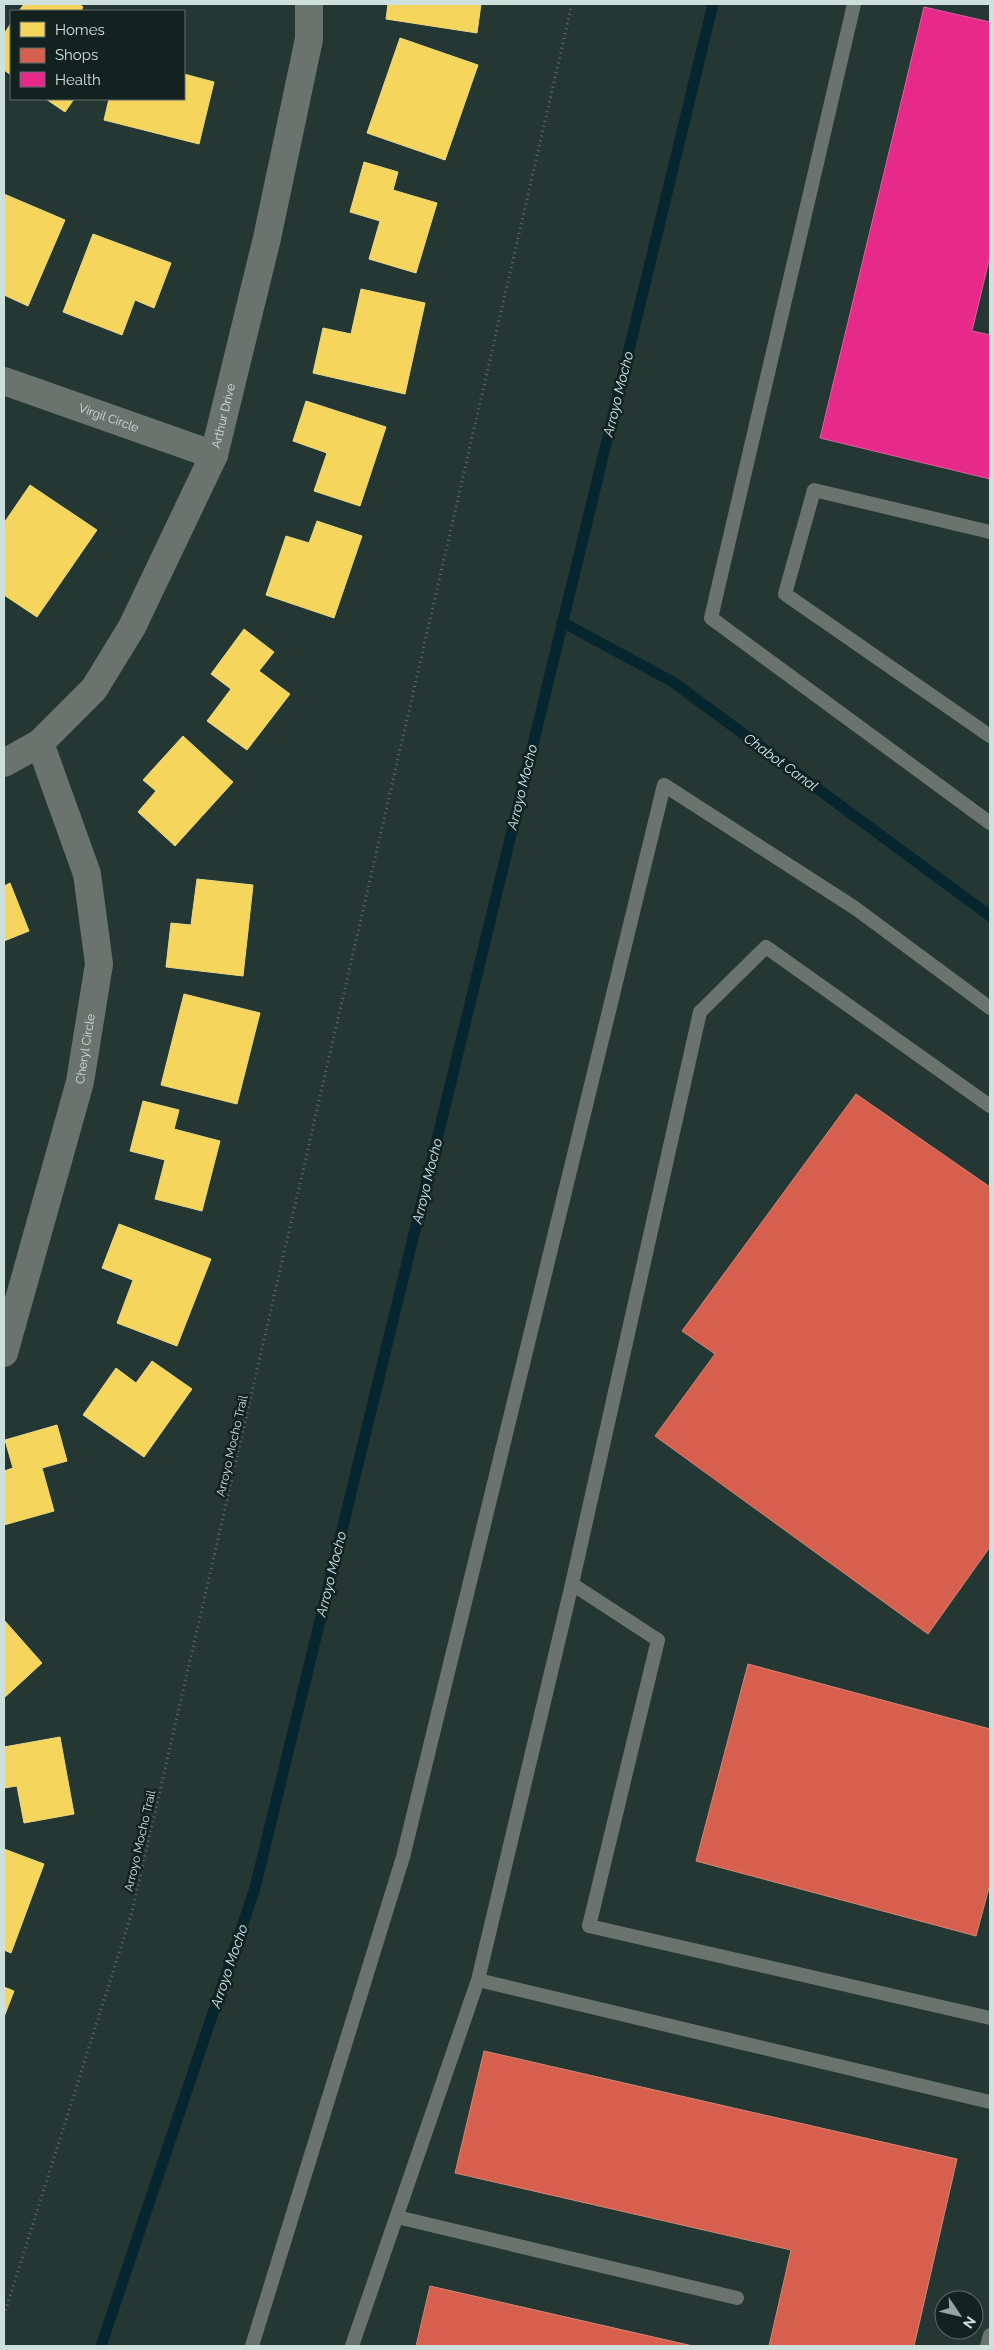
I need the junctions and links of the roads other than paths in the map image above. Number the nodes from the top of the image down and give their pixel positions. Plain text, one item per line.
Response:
1 (309, 4) edge
2 (854, 4) edge
3 (4, 381) edge
4 (214, 455) junction
5 (990, 532) edge
6 (990, 736) edge
7 (40, 743) junction
8 (4, 763) edge
9 (990, 823) edge
10 (990, 1008) edge
11 (990, 1106) edge
12 (4, 1353) edge
13 (572, 1584) junction
14 (478, 1980) junction
15 (990, 2018) edge
16 (990, 2102) edge
17 (397, 2217) junction
18 (737, 2298) dead end
19 (990, 2335) edge
20 (252, 2346) edge
21 (352, 2346) edge
22 (987, 2346) edge

1 - 4 street, Arthur Drive
2 - 9 lane
3 - 4 street, Virgil Circle
4 - 7 street, Arthur Drive
5 - 6 lane
7 - 8 street, Arthur Drive
7 - 12 street, Cheryl Circle
10 - 20 lane
11 - 13 lane
13 - 14 lane
13 - 15 lane
14 - 16 lane
14 - 17 lane
17 - 18 lane
17 - 21 lane
19 - 22 lane

